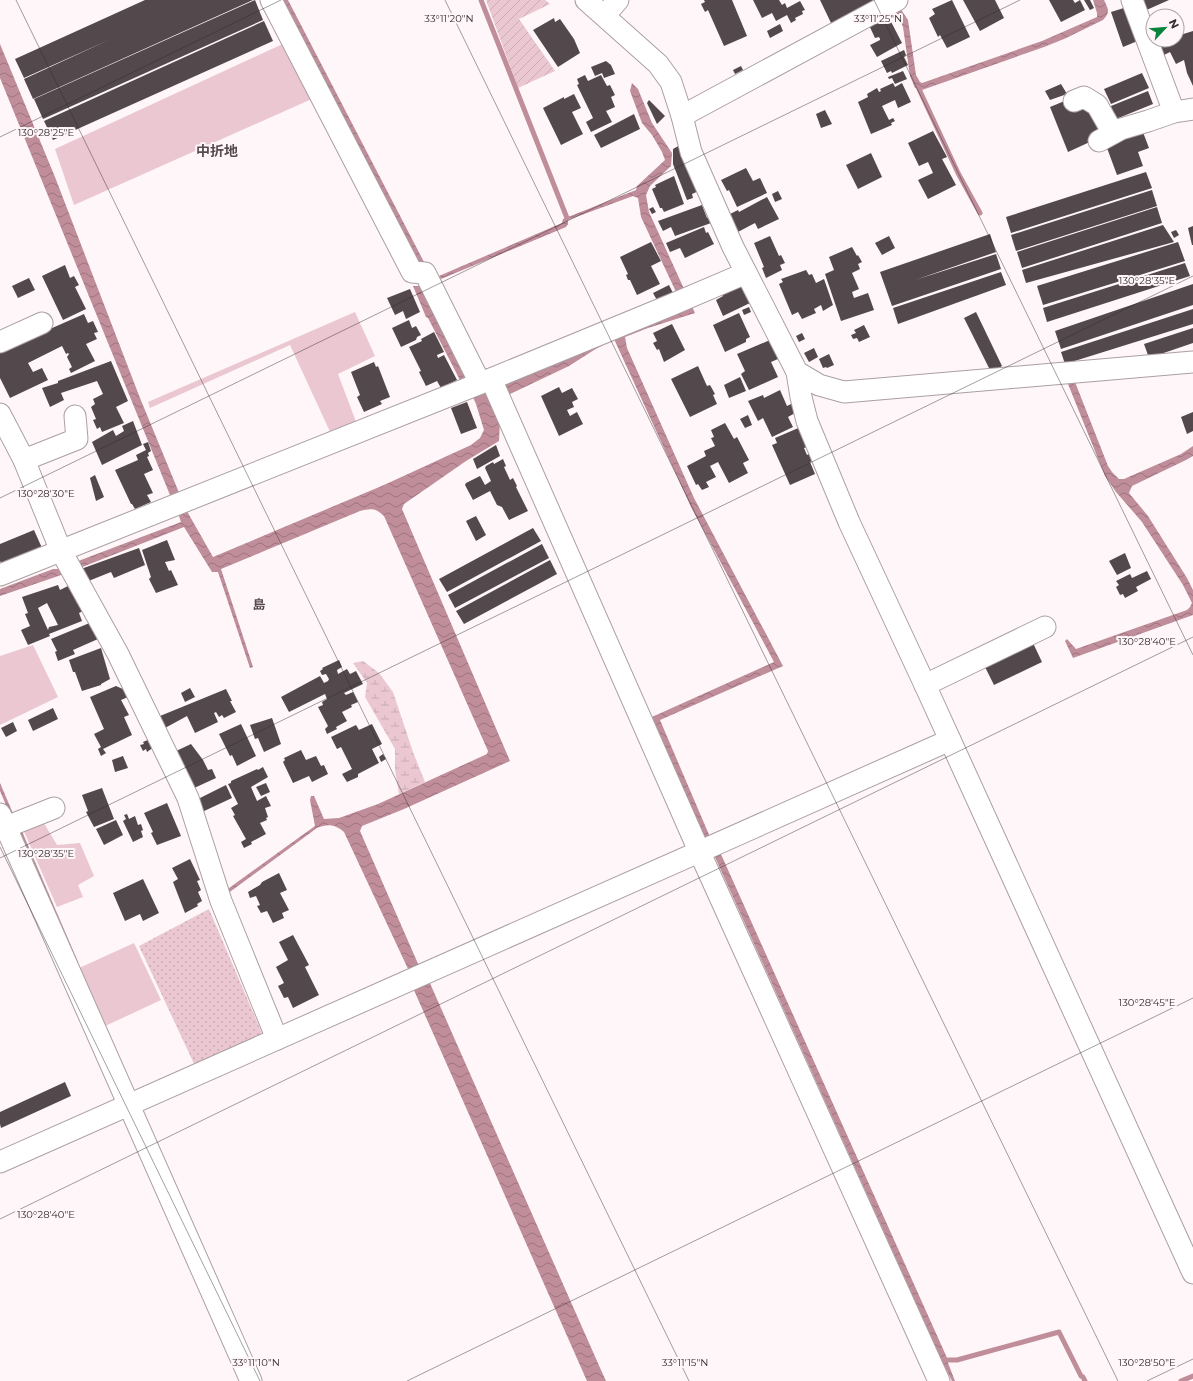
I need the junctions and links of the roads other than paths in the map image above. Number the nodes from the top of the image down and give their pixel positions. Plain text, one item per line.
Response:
1 (271, 0) edge
2 (586, 0) edge
3 (897, 0) edge
4 (1132, 0) edge
5 (611, 8) edge
6 (1074, 101) dead end
7 (1184, 111) edge
8 (682, 116) junction
9 (746, 272) junction
10 (42, 323) dead end
11 (0, 342) edge
12 (1193, 362) edge
13 (797, 372) junction
14 (486, 381) junction
15 (0, 414) edge
16 (75, 416) dead end
17 (24, 460) junction
18 (61, 551) junction
19 (0, 575) edge
20 (1045, 627) dead end
21 (925, 685) junction
22 (950, 740) junction
23 (54, 808) dead end
24 (3, 821) edge
25 (700, 853) junction
26 (277, 1039) junction
27 (128, 1104) junction
28 (0, 1162) edge
29 (1193, 1273) edge
30 (251, 1381) edge
31 (939, 1381) edge

1 - 14 street
2 - 5 street
3 - 8 street
4 - 7 street
5 - 8 street
6 - 7 street
8 - 9 street
9 - 13 street
9 - 14 street
10 - 11 street
12 - 13 street
13 - 21 street
14 - 18 street
14 - 25 street
15 - 17 street
16 - 17 street
17 - 18 street
18 - 19 street
18 - 26 street
20 - 21 street
21 - 22 street
22 - 25 street
22 - 29 street
23 - 24 street
24 - 27 street
25 - 26 street
25 - 31 street
26 - 27 street
27 - 28 street
27 - 30 street

